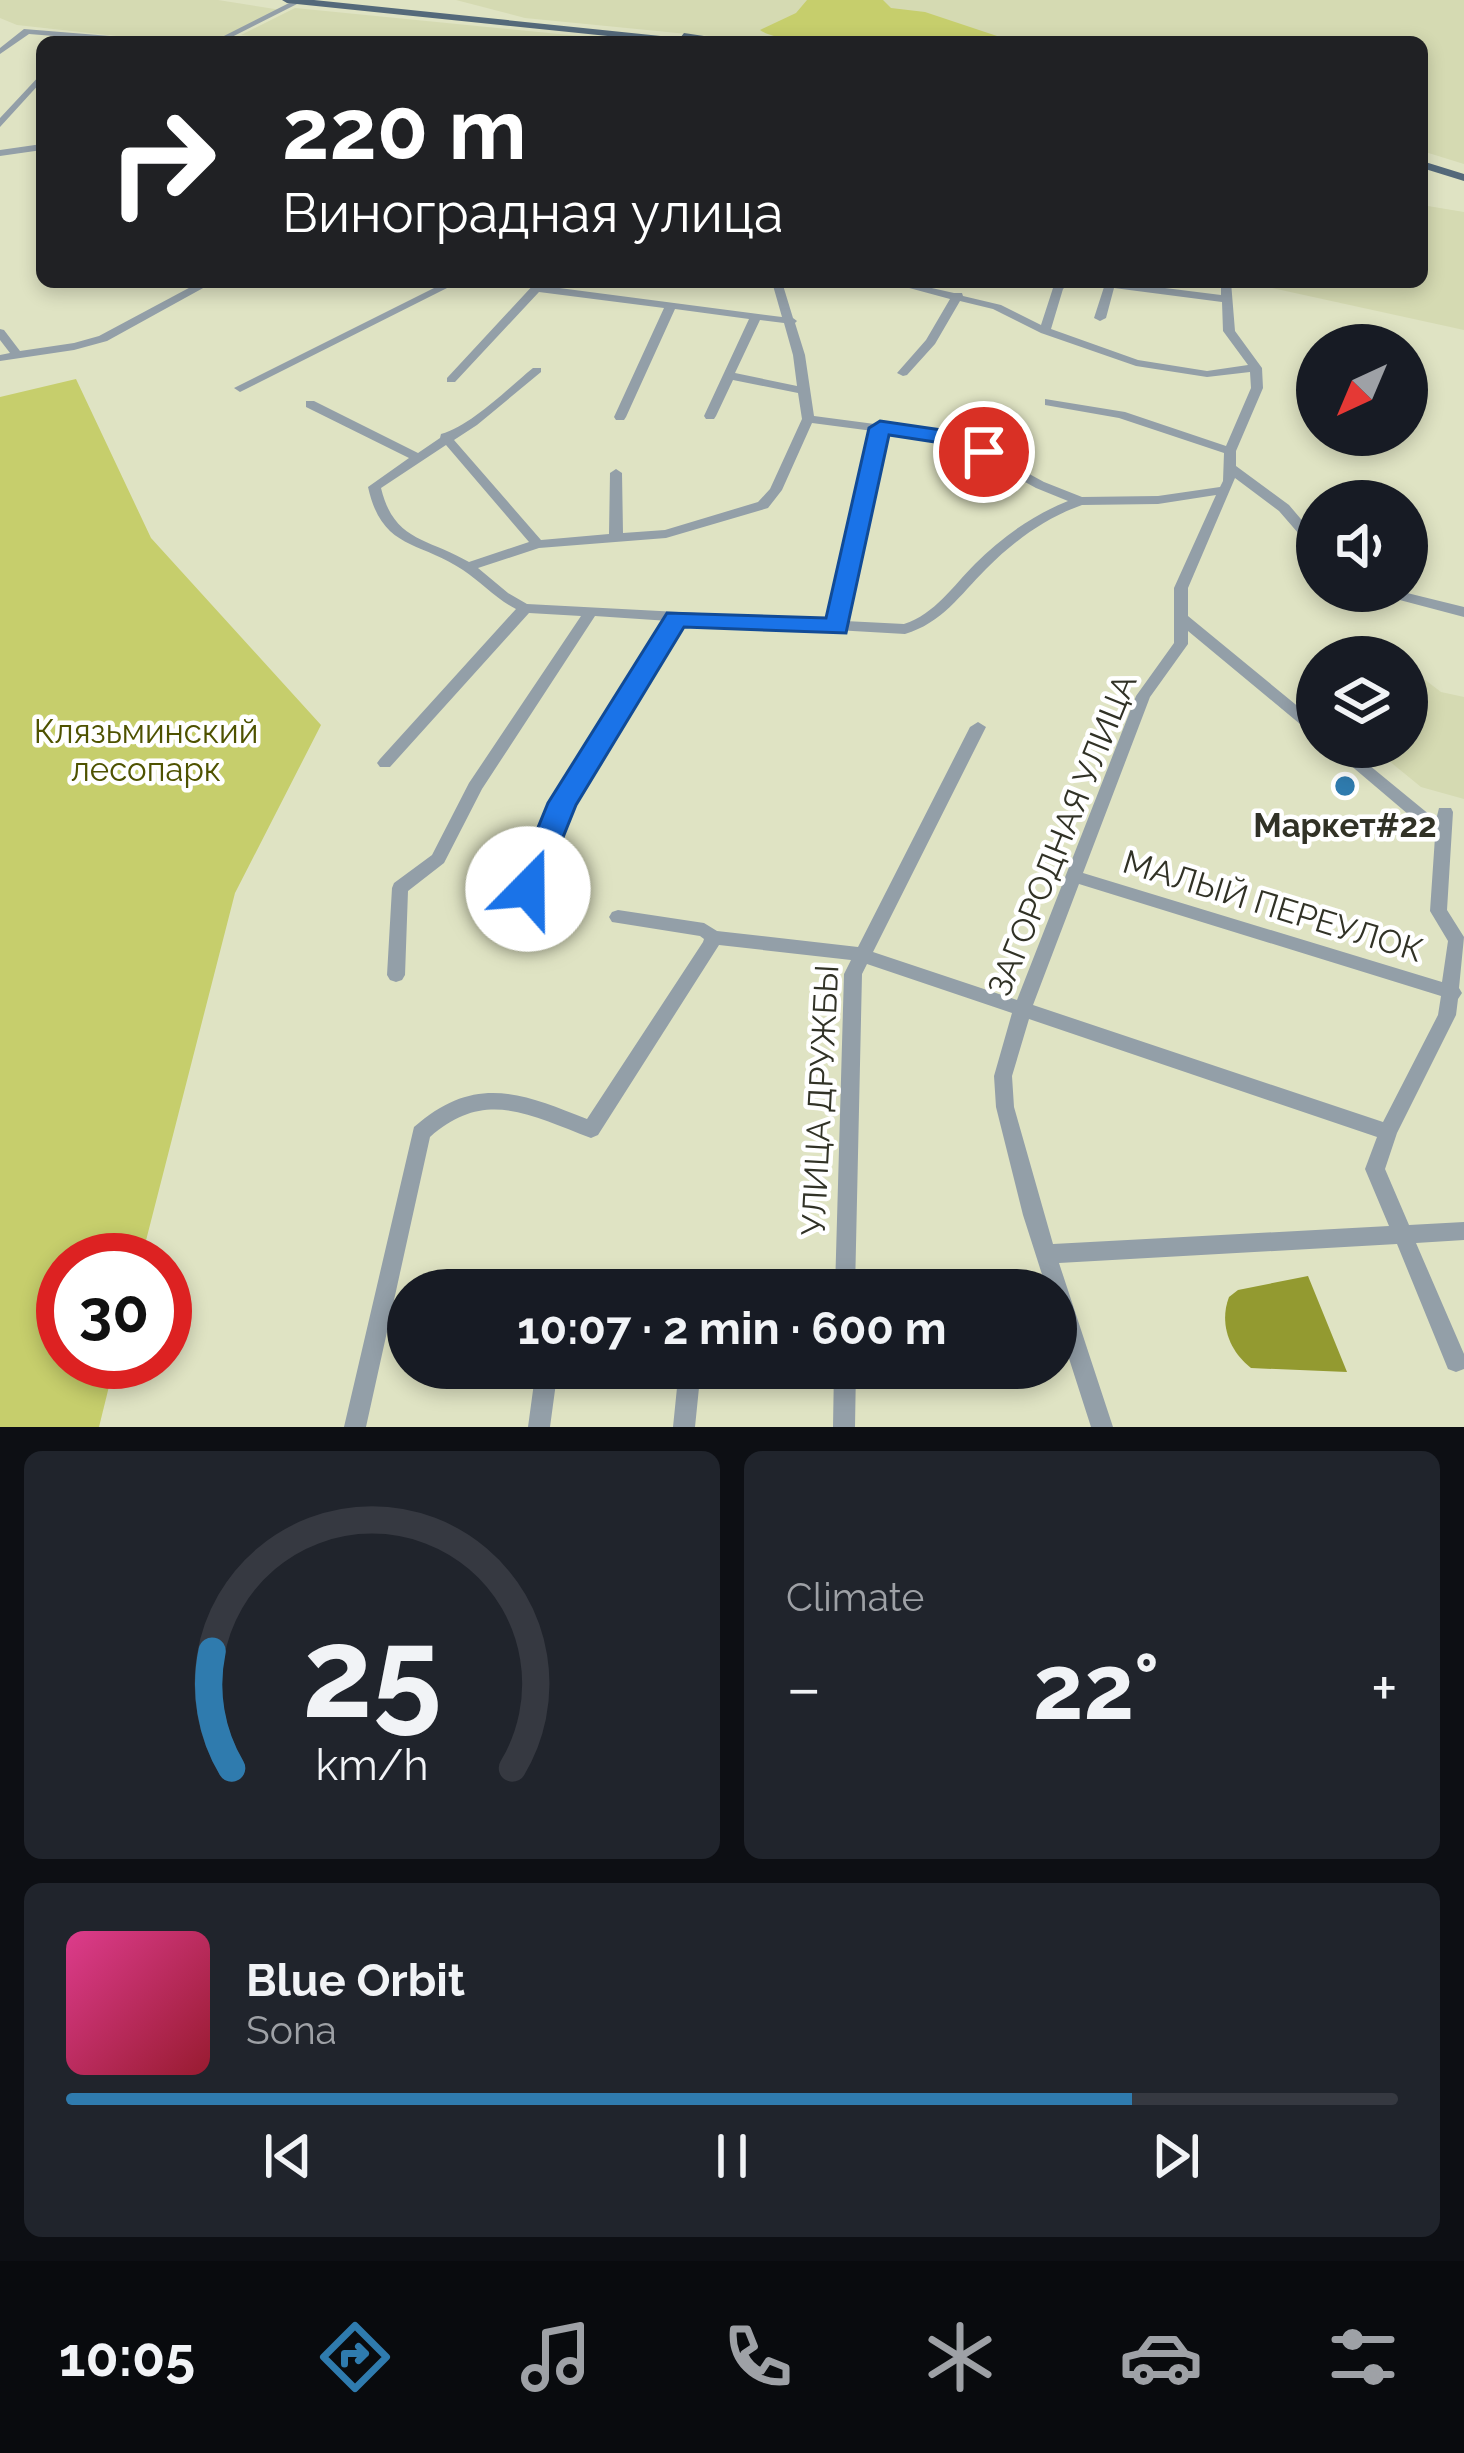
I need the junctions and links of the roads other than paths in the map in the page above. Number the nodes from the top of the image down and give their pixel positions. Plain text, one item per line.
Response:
1 (287, 0) edge
2 (335, 0) edge
3 (299, 1) edge
4 (57, 36) edge
5 (240, 36) edge
6 (635, 36) edge
7 (681, 36) edge
8 (0, 52) edge
9 (36, 83) edge
10 (0, 124) edge
11 (36, 148) edge
12 (0, 153) edge
13 (1428, 163) edge
14 (1464, 175) edge
15 (194, 288) edge
16 (442, 288) edge
17 (536, 288) edge
18 (559, 288) edge
19 (779, 288) edge
20 (911, 288) edge
21 (1058, 288) edge
22 (1109, 288) edge
23 (1136, 288) edge
24 (1225, 288) edge
25 (958, 295) junction
26 (1224, 298) junction
27 (671, 305) junction
28 (756, 316) junction
29 (1100, 318) dead end
30 (791, 320) junction
31 (1045, 331) junction
32 (0, 332) edge
33 (17, 354) junction
34 (0, 358) edge
35 (1256, 368) junction
36 (537, 370) dead end
37 (903, 373) dead end
38 (732, 376) junction
39 (451, 380) dead end
40 (240, 388) dead end
41 (802, 391) junction
42 (1049, 402) dead end
43 (310, 404) dead end
44 (710, 416) dead end
45 (620, 417) dead end
46 (808, 419) junction
47 (880, 428) junction
48 (445, 437) junction
49 (1230, 452) junction
50 (416, 457) junction
51 (1230, 468) junction
52 (616, 472) dead end
53 (1225, 490) junction
54 (1080, 501) junction
55 (1296, 522) edge
56 (616, 537) junction
57 (538, 544) junction
58 (469, 567) junction
59 (1428, 603) edge
60 (525, 608) junction
61 (591, 612) junction
62 (1464, 613) edge
63 (1180, 617) junction
64 (676, 619) junction
65 (837, 627) junction
66 (1296, 713) edge
67 (978, 727) dead end
68 (385, 763) dead end
69 (1362, 768) edge
70 (1444, 812) dead end
71 (1443, 835) junction
72 (1076, 877) junction
73 (528, 889) dead end
74 (618, 917) dead end
75 (713, 937) junction
76 (1460, 940) edge
77 (859, 954) junction
78 (396, 975) dead end
79 (1453, 993) junction
80 (1022, 1011) junction
81 (1388, 1132) junction
82 (1464, 1231) edge
83 (1403, 1235) junction
84 (1046, 1254) junction
85 (846, 1269) edge
86 (1456, 1361) dead end
87 (544, 1389) edge
88 (688, 1389) edge
89 (845, 1389) edge
90 (355, 1427) edge
91 (538, 1427) edge
92 (684, 1427) edge
93 (844, 1427) edge
94 (1102, 1427) edge

1 - 3 main road
2 - 7 main road
3 - 5 street
3 - 6 main road
4 - 8 street
9 - 10 street
11 - 12 street
13 - 14 main road
15 - 33 street
16 - 40 street
17 - 39 street
18 - 27 street
19 - 30 street
20 - 25 street
21 - 31 street
22 - 29 street
23 - 26 street
24 - 26 street
25 - 31 street
25 - 37 street
26 - 35 street
27 - 28 street
27 - 45 street
28 - 30 street
28 - 38 street
30 - 41 street
31 - 35 street
32 - 33 street
33 - 34 street
35 - 49 street, ЗАГОРОДНАЯ УЛИЦА
36 - 48 street
38 - 41 street
38 - 44 street
41 - 46 street
42 - 49 street
43 - 50 street
46 - 47 street
46 - 56 street
47 - 54 street
47 - 65 street
48 - 50 street
48 - 57 street
49 - 51 street, ЗАГОРОДНАЯ УЛИЦА
50 - 58 street
51 - 53 street, ЗАГОРОДНАЯ УЛИЦА
51 - 55 street
52 - 56 street
53 - 54 street
53 - 63 street, ЗАГОРОДНАЯ УЛИЦА
54 - 65 street
56 - 57 street
57 - 58 street
58 - 60 street
59 - 62 street
60 - 61 street
60 - 68 street
61 - 64 street
61 - 78 street
63 - 66 street
63 - 72 street, ЗАГОРОДНАЯ УЛИЦА
64 - 65 street
64 - 73 street
67 - 77 street, УЛИЦА ДРУЖБЫ
69 - 71 street
70 - 71 street
71 - 76 street
72 - 79 street, МАЛЫЙ ПЕРЕУЛОК
72 - 80 street, ЗАГОРОДНАЯ УЛИЦА
74 - 75 street
75 - 77 street
75 - 90 street
76 - 79 street
77 - 80 street
77 - 85 street, УЛИЦА ДРУЖБЫ
79 - 81 street
80 - 81 street
80 - 84 street, ЗАГОРОДНАЯ УЛИЦА
81 - 83 street
82 - 83 street
83 - 84 street
83 - 86 street
84 - 94 street, ЗАГОРОДНАЯ УЛИЦА
87 - 91 street
88 - 92 street
89 - 93 street

